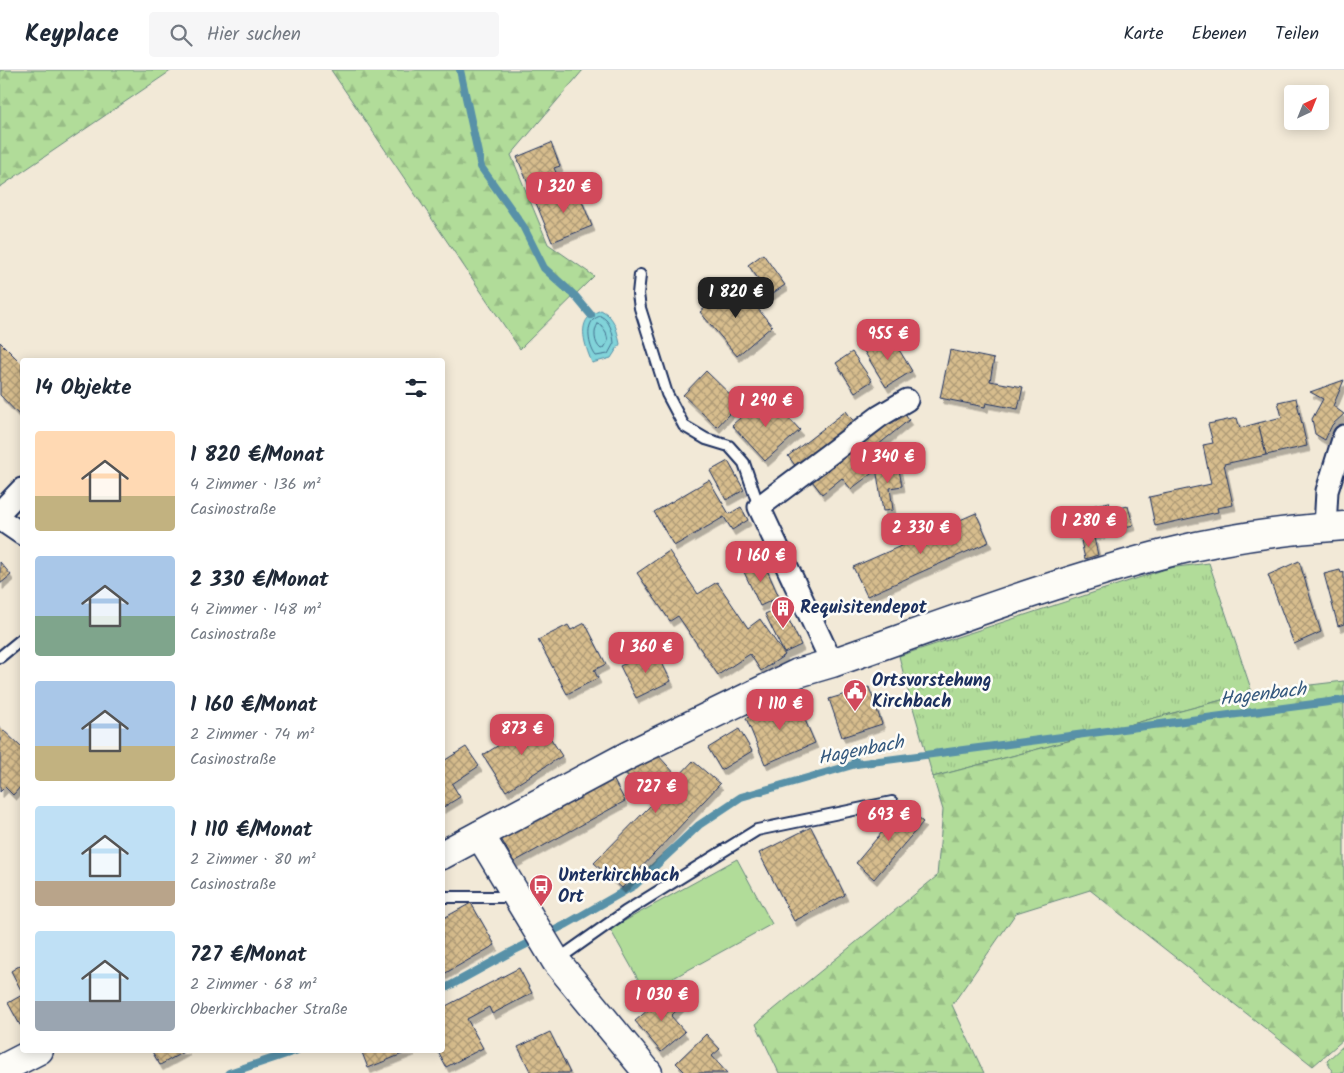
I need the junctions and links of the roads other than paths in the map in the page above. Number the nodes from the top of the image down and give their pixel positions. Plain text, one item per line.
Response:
1 (640, 274) dead end
2 (907, 400) dead end
3 (1344, 436) edge
4 (20, 491) edge
5 (759, 507) junction
6 (0, 512) edge
7 (0, 519) edge
8 (1334, 527) edge
9 (20, 533) edge
10 (20, 641) edge
11 (0, 656) edge
12 (832, 663) junction
13 (892, 802) dead end
14 (480, 835) junction
15 (445, 853) edge
16 (445, 897) edge
17 (518, 897) junction
18 (556, 961) junction
19 (33, 1053) edge
20 (0, 1070) edge
21 (648, 1073) edge

1 - 5 lane
2 - 5 street
3 - 8 street
4 - 6 street
5 - 12 street
7 - 9 street
8 - 12 street
10 - 11 lane
12 - 14 street
13 - 18 lane
14 - 15 street
14 - 17 street
16 - 17 lane
17 - 18 street
18 - 21 street
19 - 20 street

